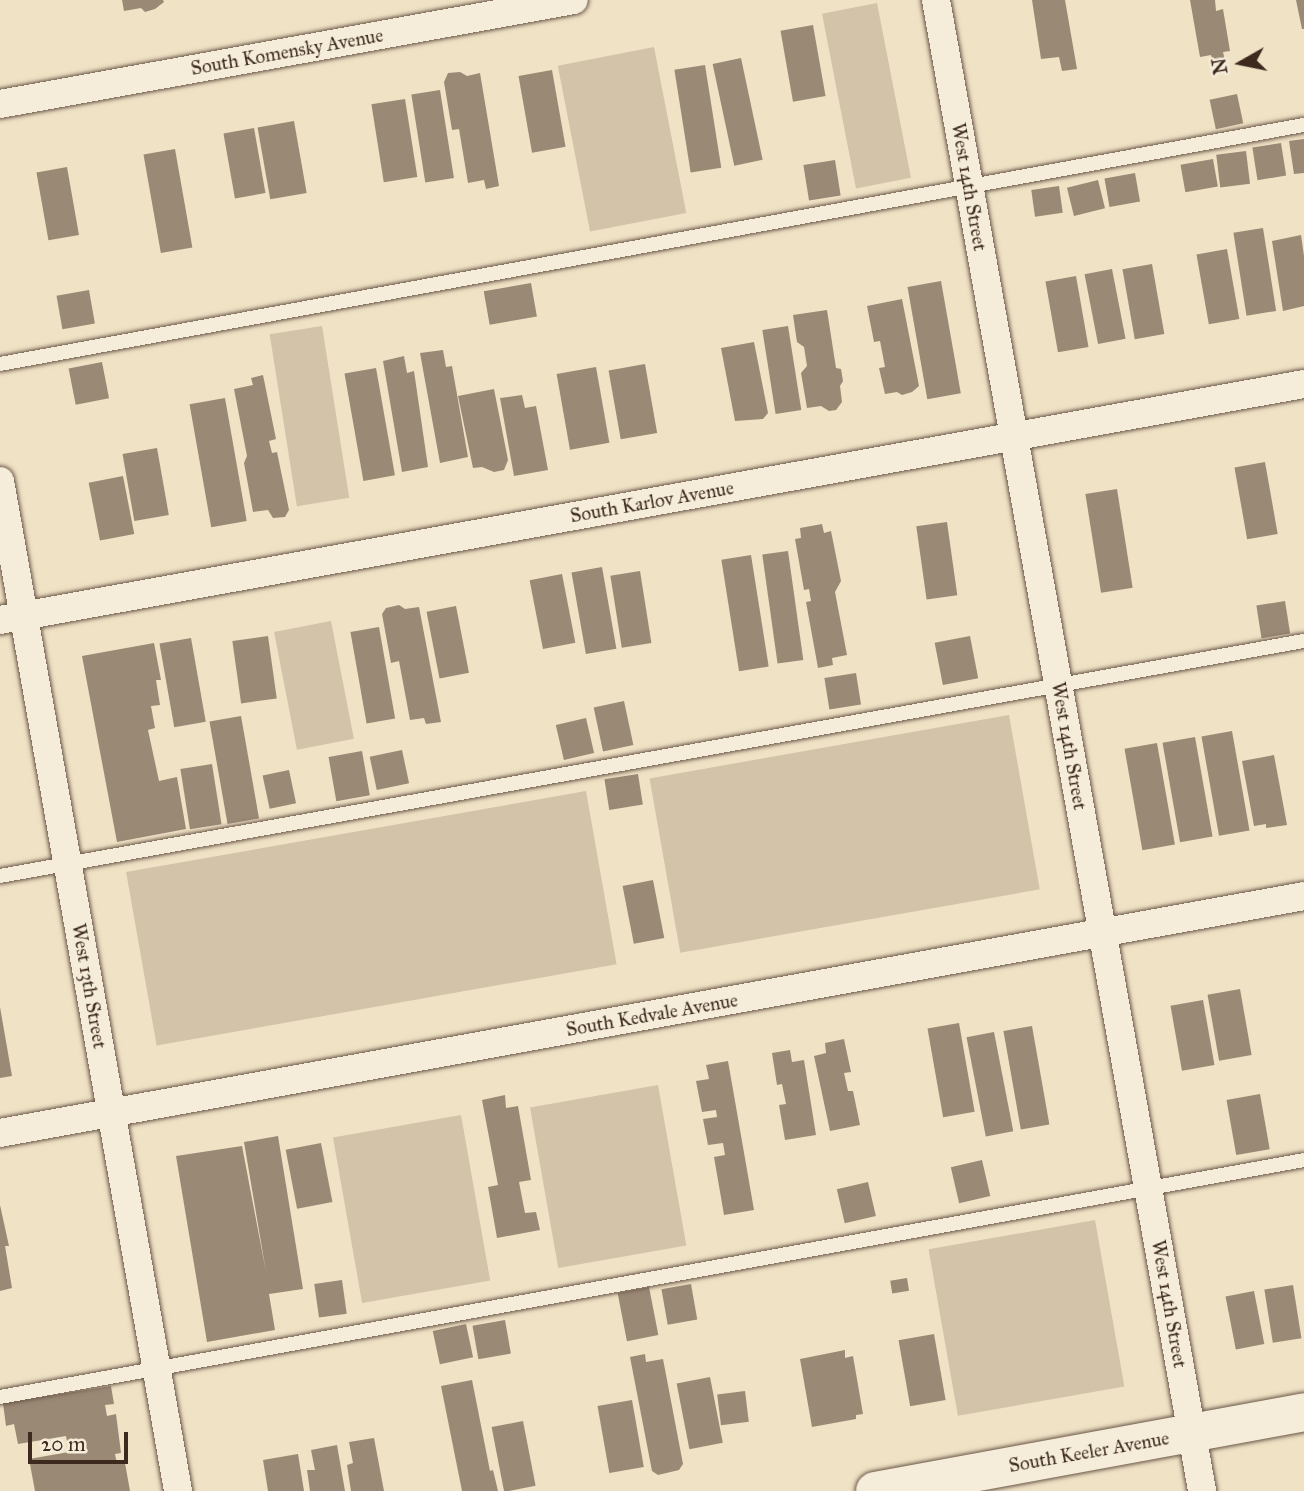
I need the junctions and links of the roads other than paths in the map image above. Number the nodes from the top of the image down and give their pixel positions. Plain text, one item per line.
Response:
1 (574, 0) edge
2 (936, 0) edge
3 (0, 104) edge
4 (1304, 125) edge
5 (969, 186) junction
6 (0, 364) edge
7 (1304, 384) edge
8 (1013, 436) junction
9 (0, 481) edge
10 (12, 618) edge
11 (1304, 641) edge
12 (1058, 685) junction
13 (67, 863) junction
14 (0, 876) edge
15 (1304, 896) edge
16 (1102, 933) junction
17 (111, 1113) junction
18 (0, 1133) edge
19 (1304, 1160) edge
20 (1148, 1188) junction
21 (157, 1368) junction
22 (0, 1397) edge
23 (1304, 1412) edge
24 (1192, 1433) junction
25 (178, 1491) edge
26 (875, 1491) edge
27 (1202, 1491) edge

1 - 3 street, South Komensky Avenue
2 - 5 street, West 14th Street
4 - 5 lane
5 - 6 lane
5 - 8 street, West 14th Street
7 - 8 street, South Karlov Avenue
8 - 10 street, South Karlov Avenue
8 - 12 street, West 14th Street
9 - 10 street, West 13th Street
10 - 13 street, West 13th Street
11 - 12 lane
12 - 13 lane
12 - 16 street, West 14th Street
13 - 14 lane
13 - 17 street, West 13th Street
15 - 16 street, South Kedvale Avenue
16 - 17 street, South Kedvale Avenue
16 - 20 street, West 14th Street
17 - 18 street, South Kedvale Avenue
17 - 21 street, West 13th Street
19 - 20 lane
20 - 21 lane
20 - 24 street, West 14th Street
21 - 22 lane
21 - 25 street, West 13th Street
23 - 24 street, South Keeler Avenue
24 - 26 street, South Keeler Avenue
24 - 27 street, West 14th Street

